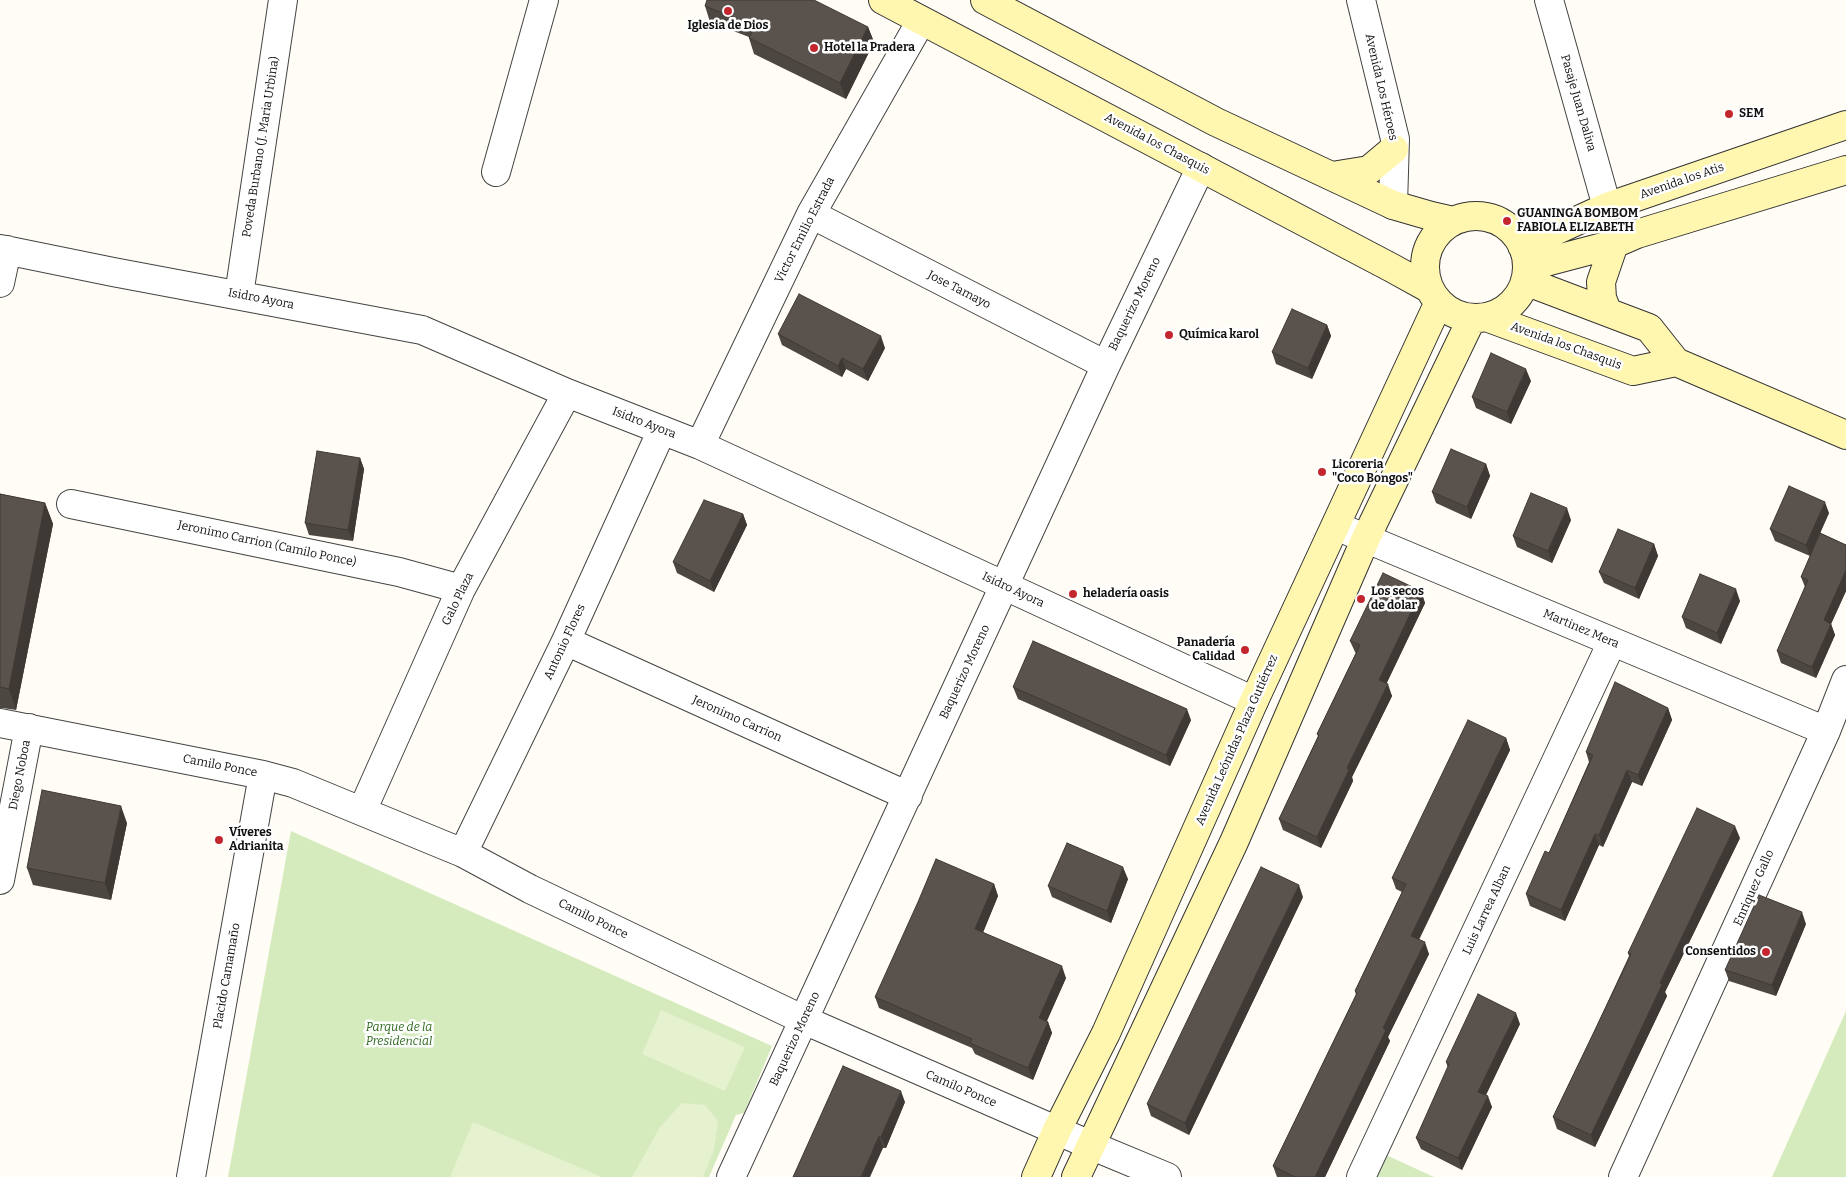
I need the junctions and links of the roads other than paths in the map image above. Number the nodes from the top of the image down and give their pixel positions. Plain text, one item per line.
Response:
1 (283, 0) edge
2 (544, 0) edge
3 (883, 0) edge
4 (985, 0) edge
5 (1361, 0) edge
6 (1549, 0) edge
7 (921, 21) junction
8 (1846, 126) edge
9 (1394, 149) junction
10 (1201, 167) junction
11 (1846, 170) edge
12 (496, 172) dead end
13 (1332, 176) junction
14 (1393, 205) junction
15 (1607, 207) junction
16 (811, 214) junction
17 (1453, 221) junction
18 (1614, 244) junction
19 (4, 250) edge
20 (1525, 265) junction
21 (0, 283) edge
22 (239, 294) junction
23 (1434, 296) junction
24 (1607, 311) junction
25 (1479, 318) junction
26 (1676, 362) junction
27 (1106, 365) junction
28 (567, 393) junction
29 (662, 430) junction
30 (1846, 435) edge
31 (700, 445) junction
32 (71, 504) dead end
33 (1336, 526) junction
34 (1366, 538) junction
35 (1004, 586) junction
36 (461, 589) junction
37 (566, 641) junction
38 (1612, 642) junction
39 (1846, 680) edge
40 (1254, 701) junction
41 (0, 723) edge
42 (29, 728) junction
43 (1826, 732) junction
44 (263, 775) junction
45 (908, 796) junction
46 (362, 811) junction
47 (463, 853) junction
48 (0, 880) edge
49 (804, 1020) junction
50 (1057, 1130) junction
51 (1090, 1145) junction
52 (190, 1177) edge
53 (731, 1177) edge
54 (1036, 1177) edge
55 (1076, 1177) edge
56 (1167, 1177) edge
57 (1361, 1177) edge
58 (1623, 1177) edge

1 - 22 street, Poveda Burbano (J. Maria Urbina)
2 - 12 street
3 - 7 main road, Avenida los Chasquis
4 - 13 main road
5 - 9 street, Avenida Los Héroes
6 - 15 street, Pasaje Juan Daliva
7 - 10 main road, Avenida los Chasquis
7 - 16 street, Victor Emilio Estrada
8 - 15 main road, Avenida los Atis
9 - 13 main road
9 - 14 street, Avenida Los Héroes
10 - 23 main road, Avenida los Chasquis
10 - 27 street, Baquerizo Moreno
11 - 18 main road
13 - 14 main road
14 - 17 main road
15 - 20 main road, Avenida los Atis
16 - 27 street, Jose Tamayo
16 - 31 street, Victor Emilio Estrada
17 - 20 main road
17 - 23 main road
18 - 20 main road
18 - 24 main road
19 - 21 street
19 - 22 street, Isidro Ayora
20 - 24 main road
20 - 25 main road
22 - 28 street, Isidro Ayora
23 - 25 main road
23 - 33 main road, Avenida Leónidas Plaza Gutiérrez
24 - 26 main road
25 - 26 main road, Avenida los Chasquis
25 - 34 main road
26 - 30 main road
27 - 35 street, Baquerizo Moreno
28 - 29 street, Isidro Ayora
28 - 36 street, Galo Plaza
29 - 31 street, Isidro Ayora
29 - 37 street, Antonio Flores
31 - 35 street, Isidro Ayora
32 - 36 street, Jeronimo Carrion (Camilo Ponce)
33 - 34 street, Martinez Mera
33 - 40 main road, Avenida Leónidas Plaza Gutiérrez
34 - 38 street, Martinez Mera
34 - 51 main road
35 - 40 street, Isidro Ayora
35 - 45 street, Baquerizo Moreno
36 - 46 street, Galo Plaza
37 - 45 street, Jeronimo Carrion
37 - 47 street, Antonio Flores
38 - 43 street, Martinez Mera
38 - 57 street, Luis Larrea Alban
39 - 43 street, Enriquez Gallo
40 - 50 main road, Avenida Leónidas Plaza Gutiérrez
41 - 42 street, Camilo Ponce
42 - 44 street, Camilo Ponce
42 - 48 street, Diego Noboa
43 - 58 street, Enriquez Gallo
44 - 46 street, Camilo Ponce
44 - 52 street, Placido Camamaño
45 - 49 street, Baquerizo Moreno
46 - 47 street, Camilo Ponce
47 - 49 street, Camilo Ponce
49 - 50 street, Camilo Ponce
49 - 53 street, Baquerizo Moreno
50 - 51 street, Camilo Ponce
50 - 54 main road, Avenida Leónidas Plaza Gutiérrez
51 - 55 main road
51 - 56 street, Camilo Ponce

